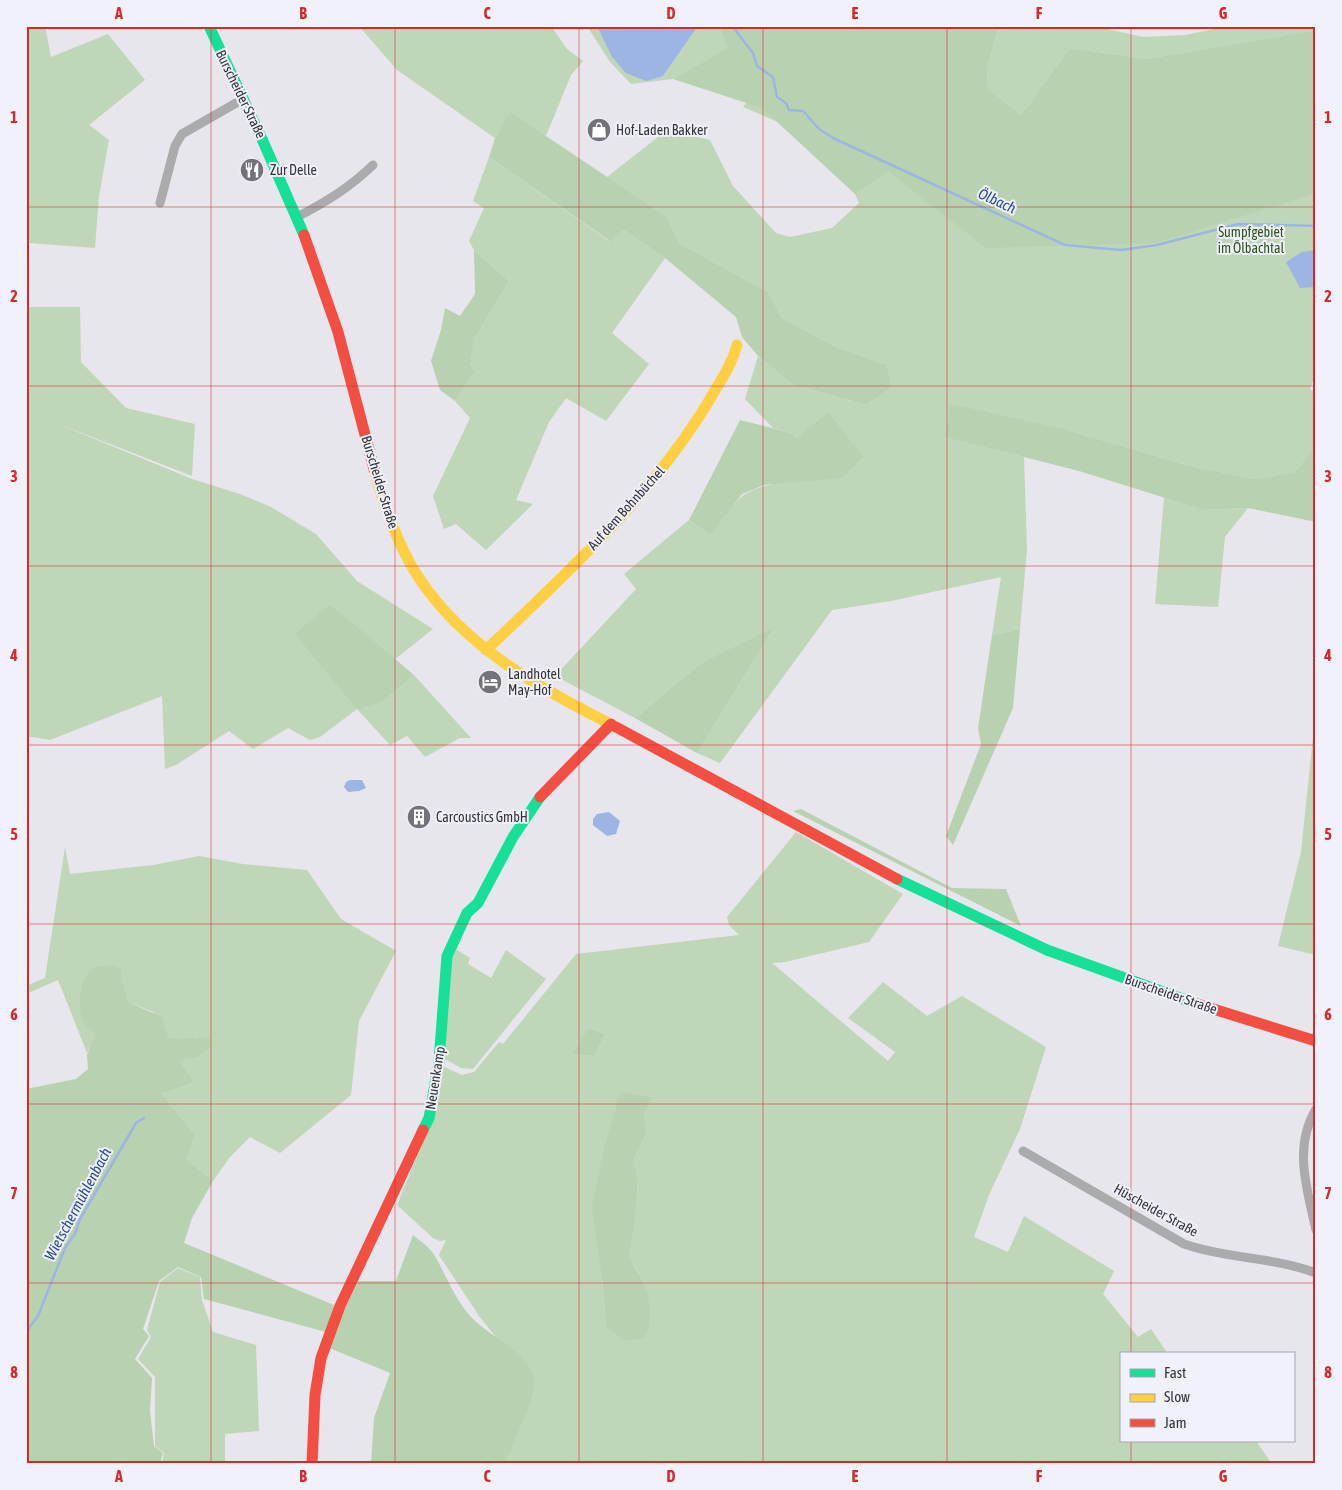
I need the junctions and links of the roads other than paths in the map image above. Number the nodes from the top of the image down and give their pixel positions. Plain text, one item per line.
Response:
1 (209, 26) edge
2 (243, 100) junction
3 (373, 165) dead end
4 (160, 203) dead end
5 (297, 216) junction
6 (738, 345) dead end
7 (486, 650) junction
8 (611, 724) junction
9 (1316, 1041) edge
10 (1316, 1109) edge
11 (1023, 1151) dead end
12 (1316, 1230) edge
13 (1316, 1273) edge
14 (312, 1464) edge

1 - 2 main road, Burscheider Straße
2 - 4 street
2 - 5 main road, Burscheider Straße
3 - 5 street
5 - 7 main road, Burscheider Straße
6 - 7 main road, Auf dem Bohnbüchel
7 - 8 main road, Burscheider Straße
8 - 9 main road, Burscheider Straße
8 - 14 main road, Neuenkamp
10 - 12 street
11 - 13 street, Hüscheider Straße

